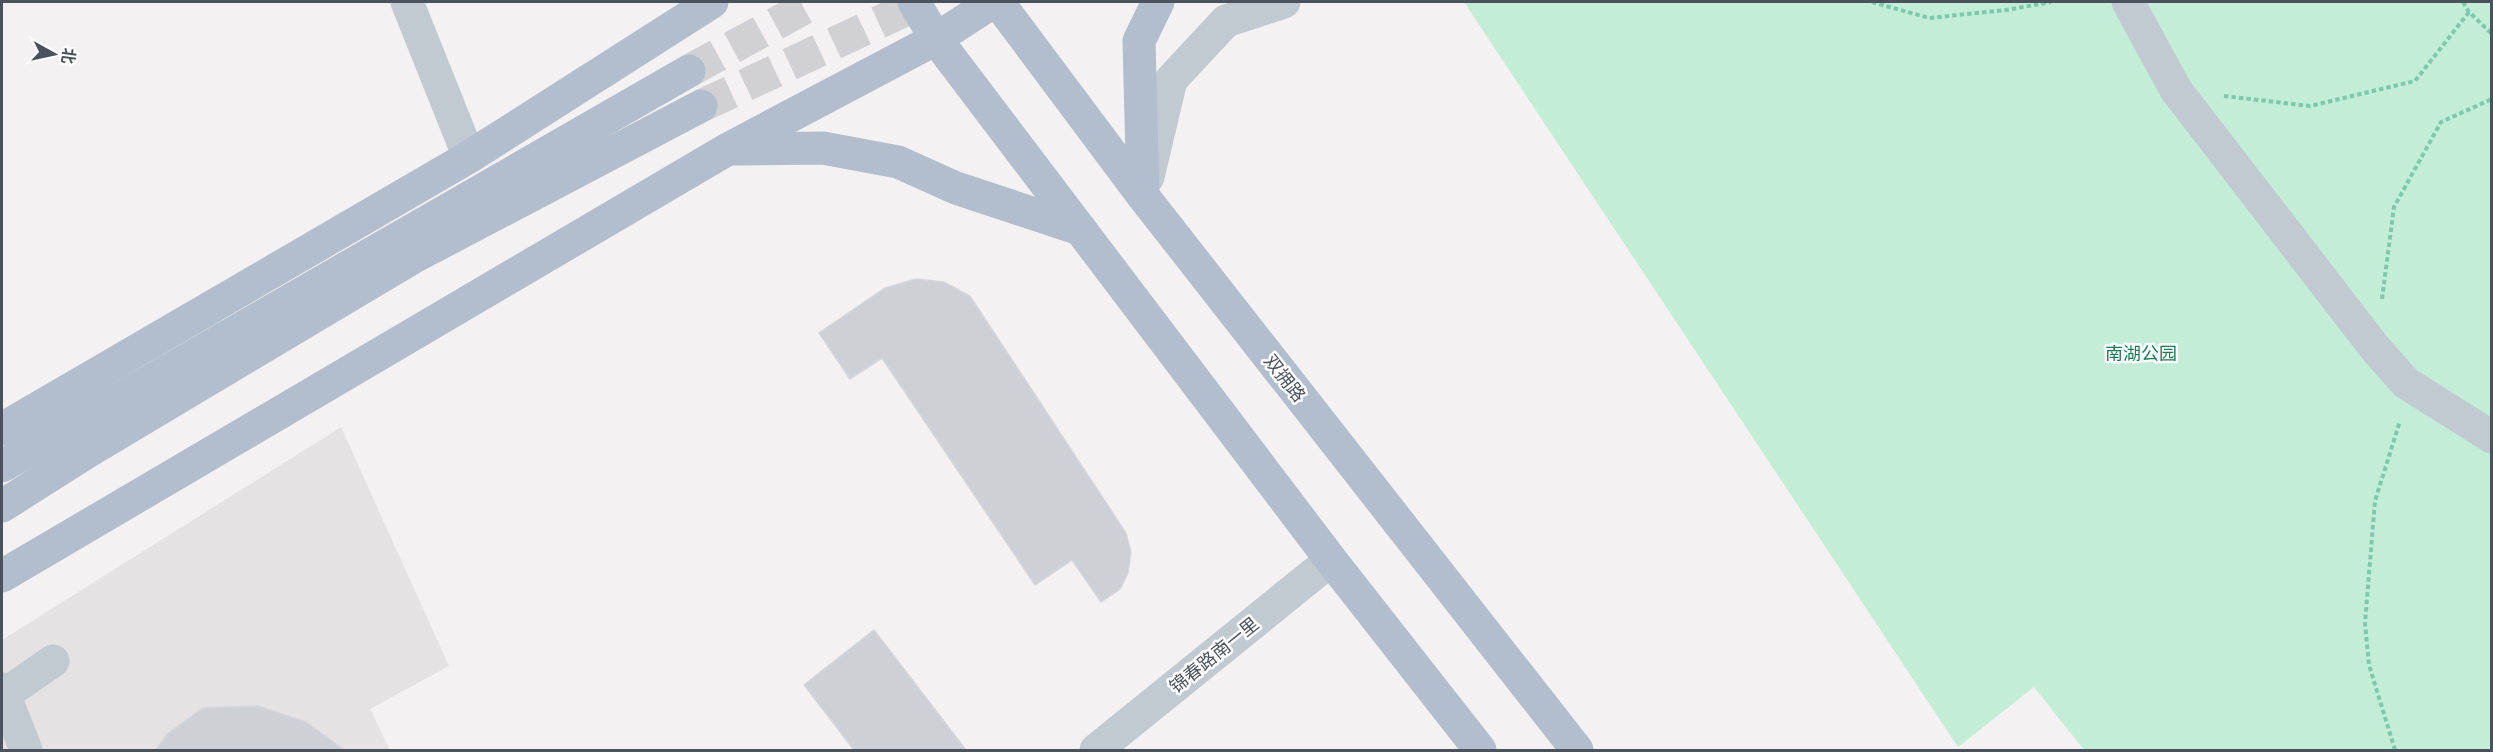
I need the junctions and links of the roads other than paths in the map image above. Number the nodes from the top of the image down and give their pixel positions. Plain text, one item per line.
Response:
1 (407, 2) edge
2 (712, 2) edge
3 (914, 2) edge
4 (993, 2) edge
5 (998, 2) edge
6 (1158, 2) edge
7 (1284, 2) edge
8 (2128, 2) edge
9 (936, 39) junction
10 (689, 71) tunnel mouth
11 (701, 106) tunnel mouth
12 (728, 149) junction
13 (469, 157) junction
14 (1143, 196) junction
15 (1080, 229) junction
16 (2, 429) edge
17 (2492, 437) edge
18 (2, 466) edge
19 (2, 506) edge
20 (1331, 560) junction
21 (2, 576) edge
22 (53, 661) dead end
23 (3, 692) edge
24 (26, 750) edge
25 (1096, 750) edge
26 (1480, 750) edge
27 (1577, 750) edge

1 - 13 street
2 - 13 main road
3 - 9 main road
4 - 9 main road
5 - 14 main road, 双拥路
6 - 14 main road
7 - 14 street
8 - 17 street
9 - 12 main road
9 - 15 main road
10 - 18 main road
11 - 19 main road
12 - 15 main road
12 - 21 main road
13 - 16 main road
14 - 27 main road, 双拥路
15 - 20 main road
20 - 25 street, 锦春路南一里
20 - 26 main road
22 - 23 street
23 - 24 street

